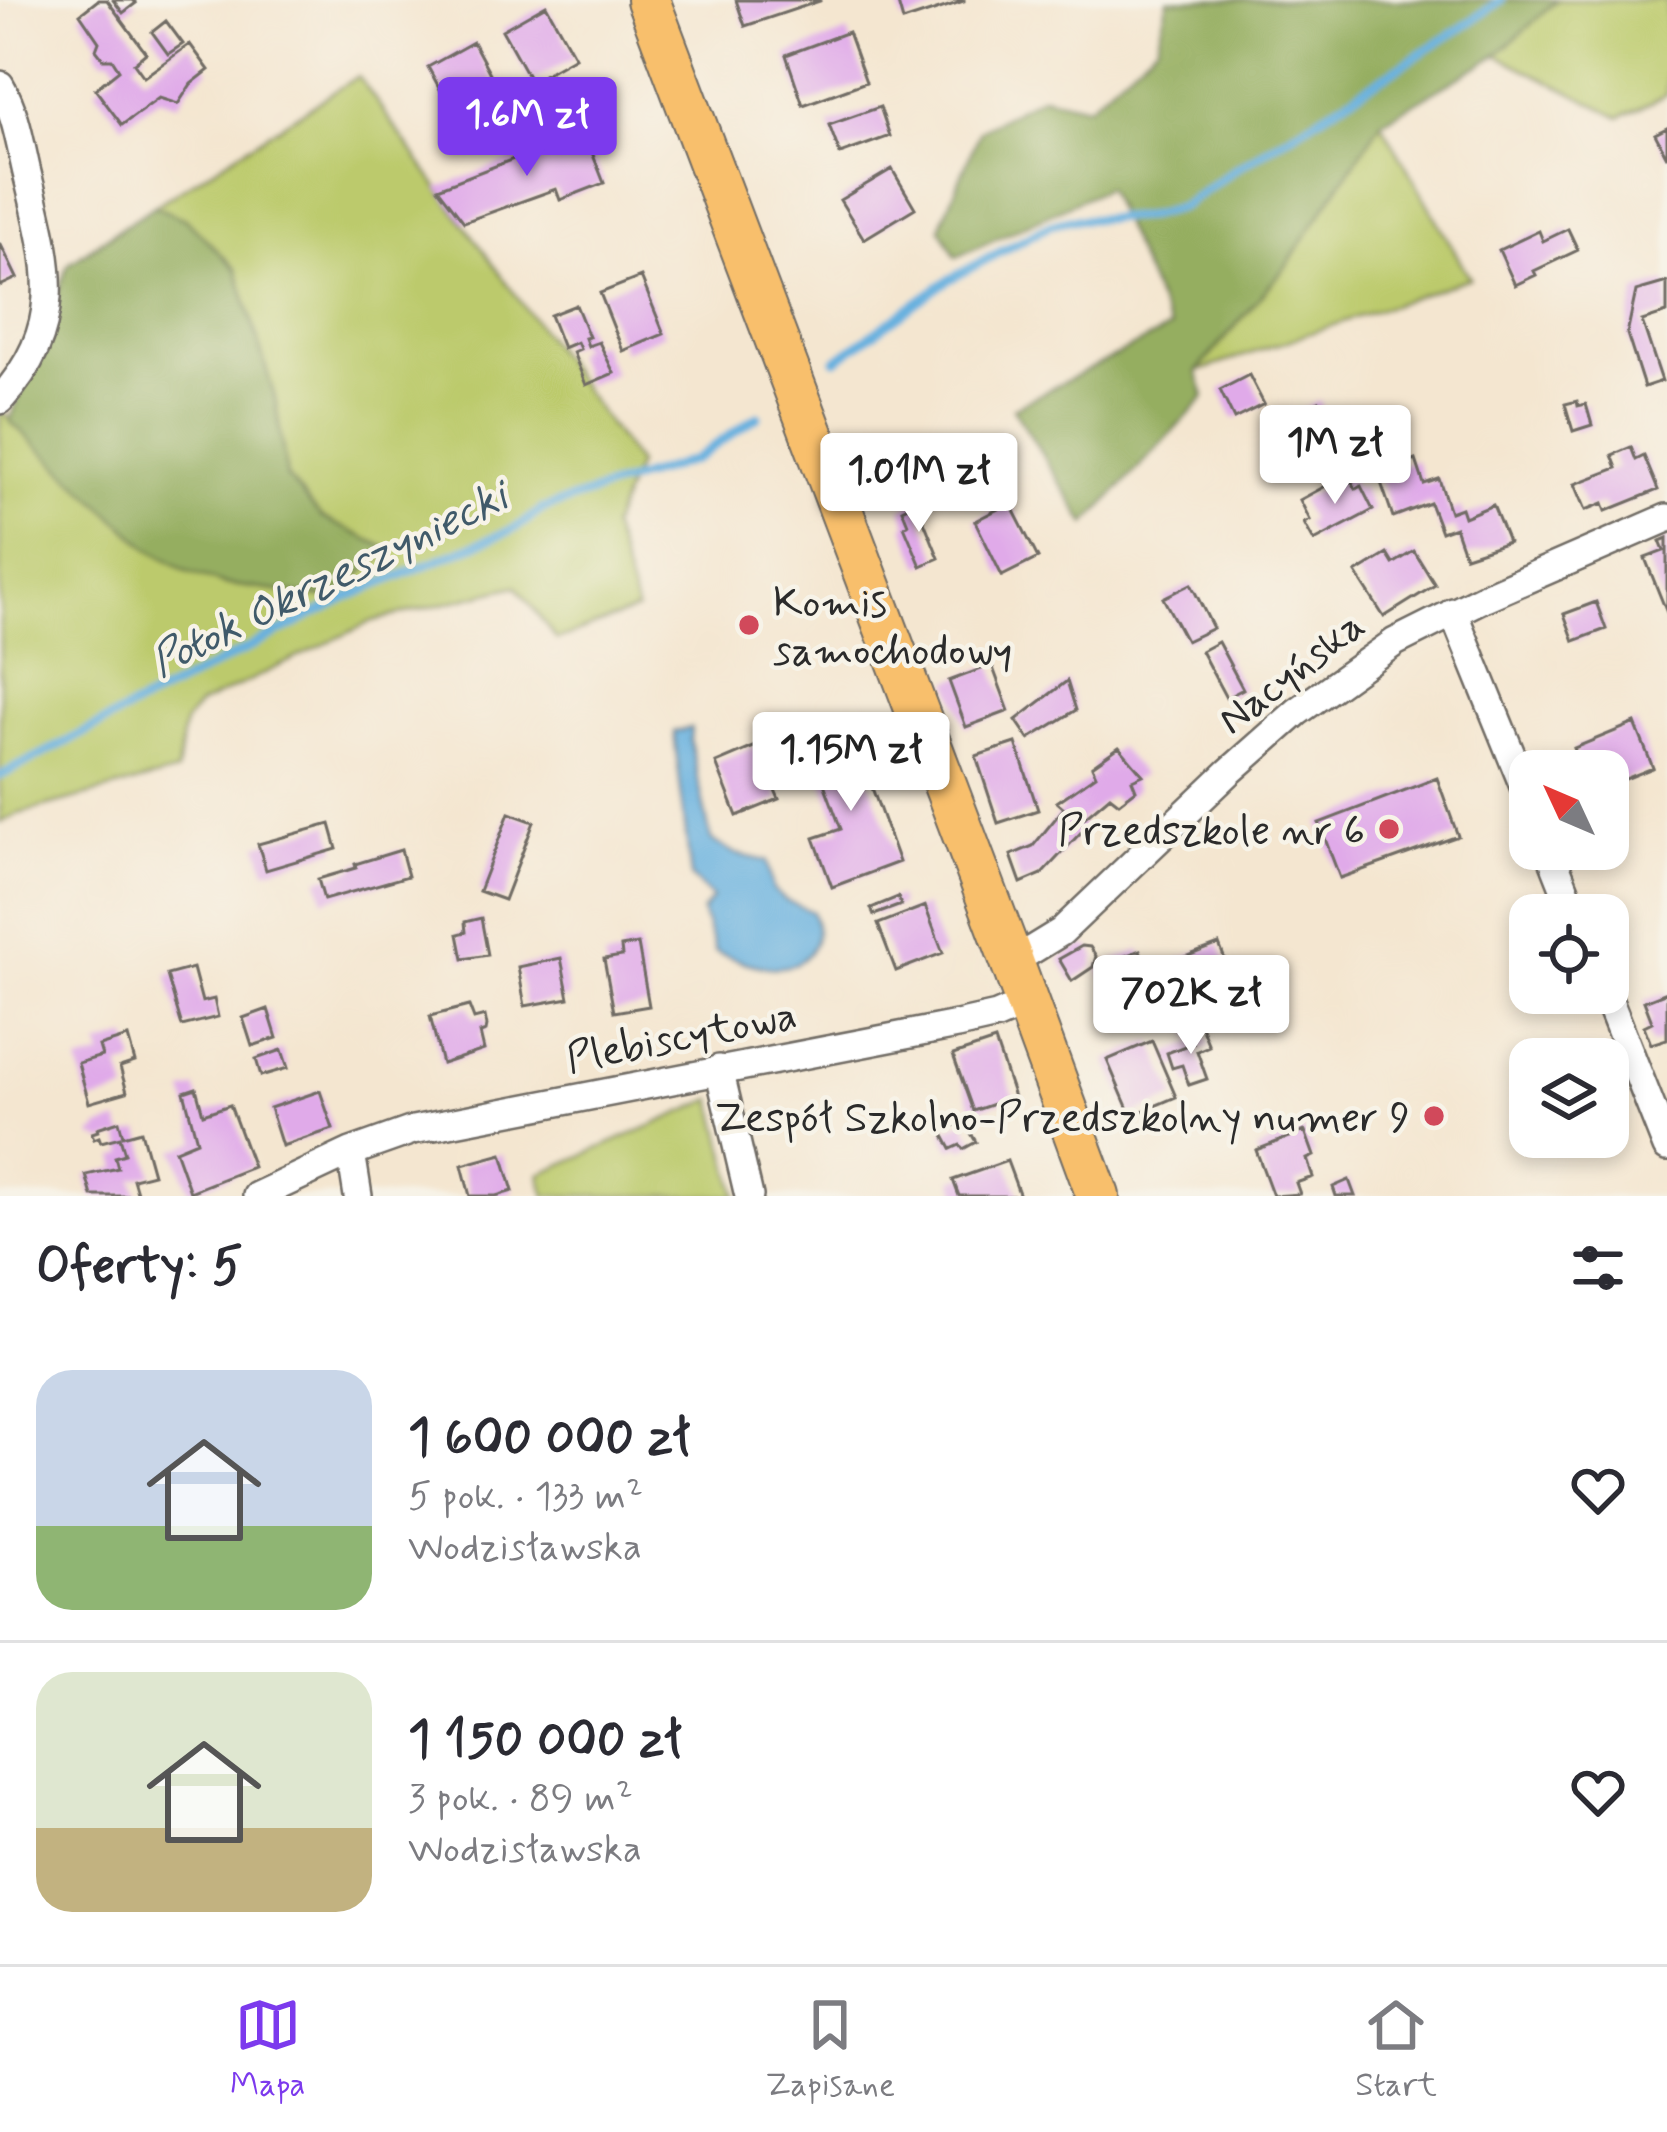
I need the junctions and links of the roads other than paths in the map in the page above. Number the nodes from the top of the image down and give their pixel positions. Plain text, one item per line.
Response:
1 (648, 0) edge
2 (0, 85) edge
3 (0, 400) edge
4 (1667, 518) edge
5 (1454, 612) junction
6 (1509, 750) edge
7 (1012, 962) junction
8 (1028, 1003) junction
9 (1614, 1014) edge
10 (719, 1070) junction
11 (1667, 1147) edge
12 (351, 1152) junction
13 (257, 1196) edge
14 (358, 1196) edge
15 (749, 1196) edge
16 (1097, 1196) edge

1 - 7 main road
2 - 3 street
4 - 5 street, Nacyńska
5 - 6 street
5 - 7 street, Nacyńska
7 - 8 main road
8 - 10 street, Plebiscytowa
8 - 16 main road
9 - 11 street
10 - 12 street, Plebiscytowa
10 - 15 street
12 - 13 street, Plebiscytowa
12 - 14 street

